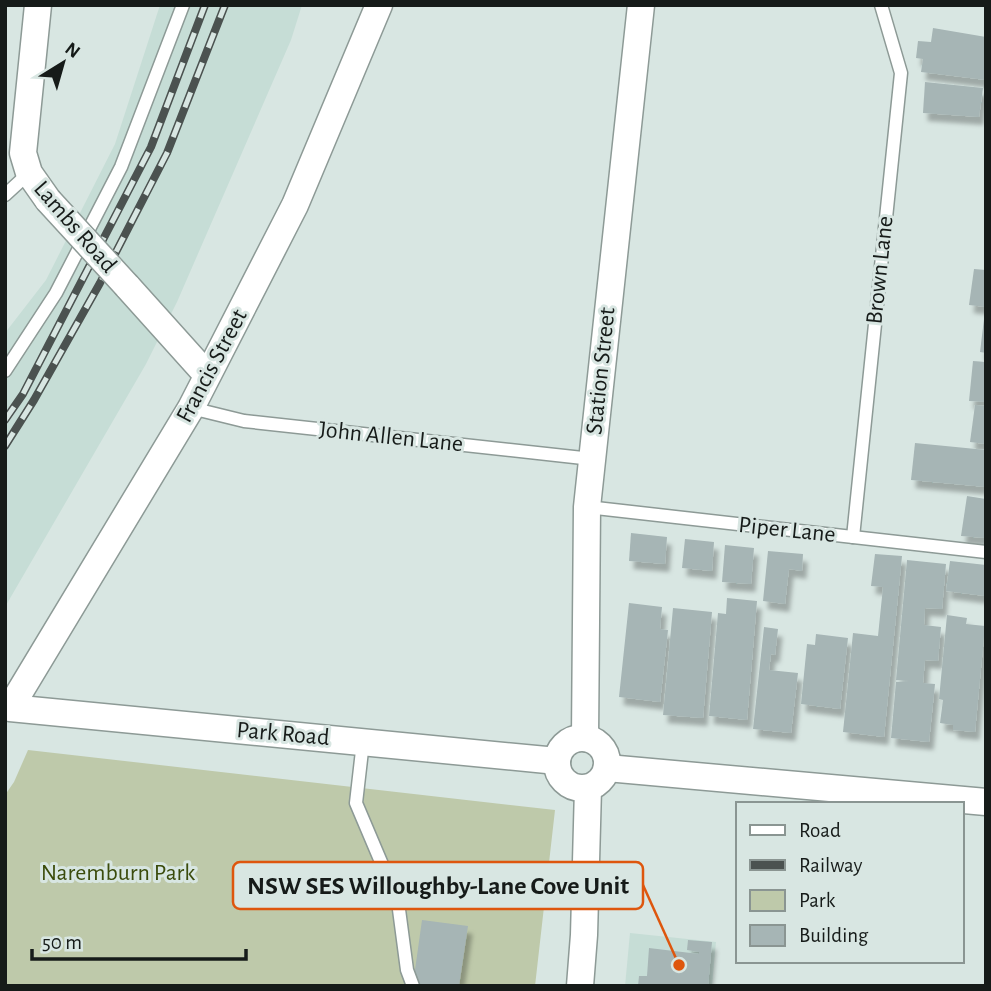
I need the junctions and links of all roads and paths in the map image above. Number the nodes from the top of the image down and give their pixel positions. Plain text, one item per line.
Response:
1 (38, 5) edge
2 (183, 5) edge
3 (379, 5) edge
4 (641, 5) edge
5 (881, 5) edge
6 (29, 173) junction
7 (5, 195) edge
8 (5, 371) edge
9 (207, 375) junction
10 (191, 408) junction
11 (592, 458) junction
12 (587, 507) junction
13 (853, 537) junction
14 (986, 552) edge
15 (8, 712) edge
16 (584, 737) junction
17 (363, 741) junction
18 (557, 761) junction
19 (607, 768) junction
20 (588, 788) junction
21 (986, 802) edge
22 (413, 986) edge
23 (580, 986) edge

1 - 6 street, Lambs Road
2 - 8 lane
3 - 9 street, Francis Street
4 - 11 street, Station Street
5 - 13 lane, Brown Lane
6 - 7 lane
6 - 9 street, Lambs Road, bridge
9 - 10 street, Francis Street
10 - 11 lane, John Allen Lane
10 - 15 street, Francis Street
11 - 12 street, Station Street
12 - 13 lane, Piper Lane
12 - 16 street, Station Street
13 - 14 lane, Piper Lane
15 - 17 street, Park Road
16 - 18 street
16 - 19 street
17 - 18 street, Park Road
17 - 22 lane
18 - 20 street
19 - 20 street
19 - 21 street
20 - 23 street

